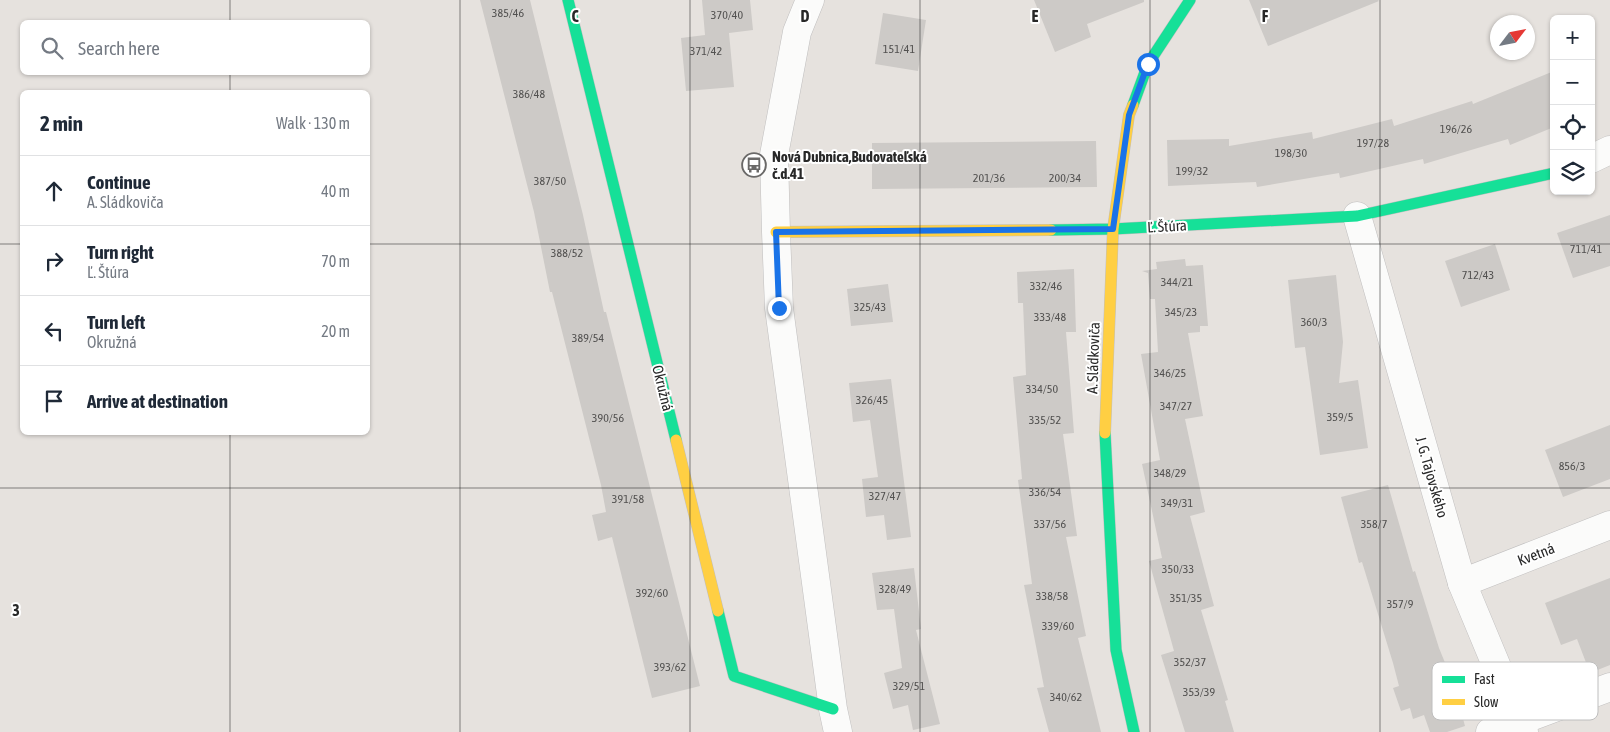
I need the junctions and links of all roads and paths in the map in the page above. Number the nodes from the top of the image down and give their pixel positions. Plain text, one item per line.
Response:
1 (568, 0) edge
2 (810, 0) edge
3 (1190, 0) edge
4 (1610, 150) edge
5 (1595, 157) edge
6 (1550, 174) edge
7 (1357, 216) junction
8 (1113, 229) junction
9 (776, 232) junction
10 (1610, 525) edge
11 (1462, 583) junction
12 (1495, 662) edge
13 (1610, 687) edge
14 (1598, 692) edge
15 (835, 720) edge
16 (1536, 720) edge
17 (1522, 726) edge
18 (1134, 732) edge
19 (1490, 732) edge

1 - 15 street, Okružná
2 - 9 street, Okružná
3 - 8 street, A. Sládkoviča
4 - 5 street
6 - 7 street, Ľ. Štúra
7 - 8 street, Ľ. Štúra
7 - 11 street, J. G. Tajovského
8 - 9 street, Ľ. Štúra
8 - 18 street, A. Sládkoviča
9 - 15 street, Okružná
10 - 11 street, Kvetná
11 - 12 street, J. G. Tajovského
13 - 14 street
16 - 17 street
17 - 19 street

